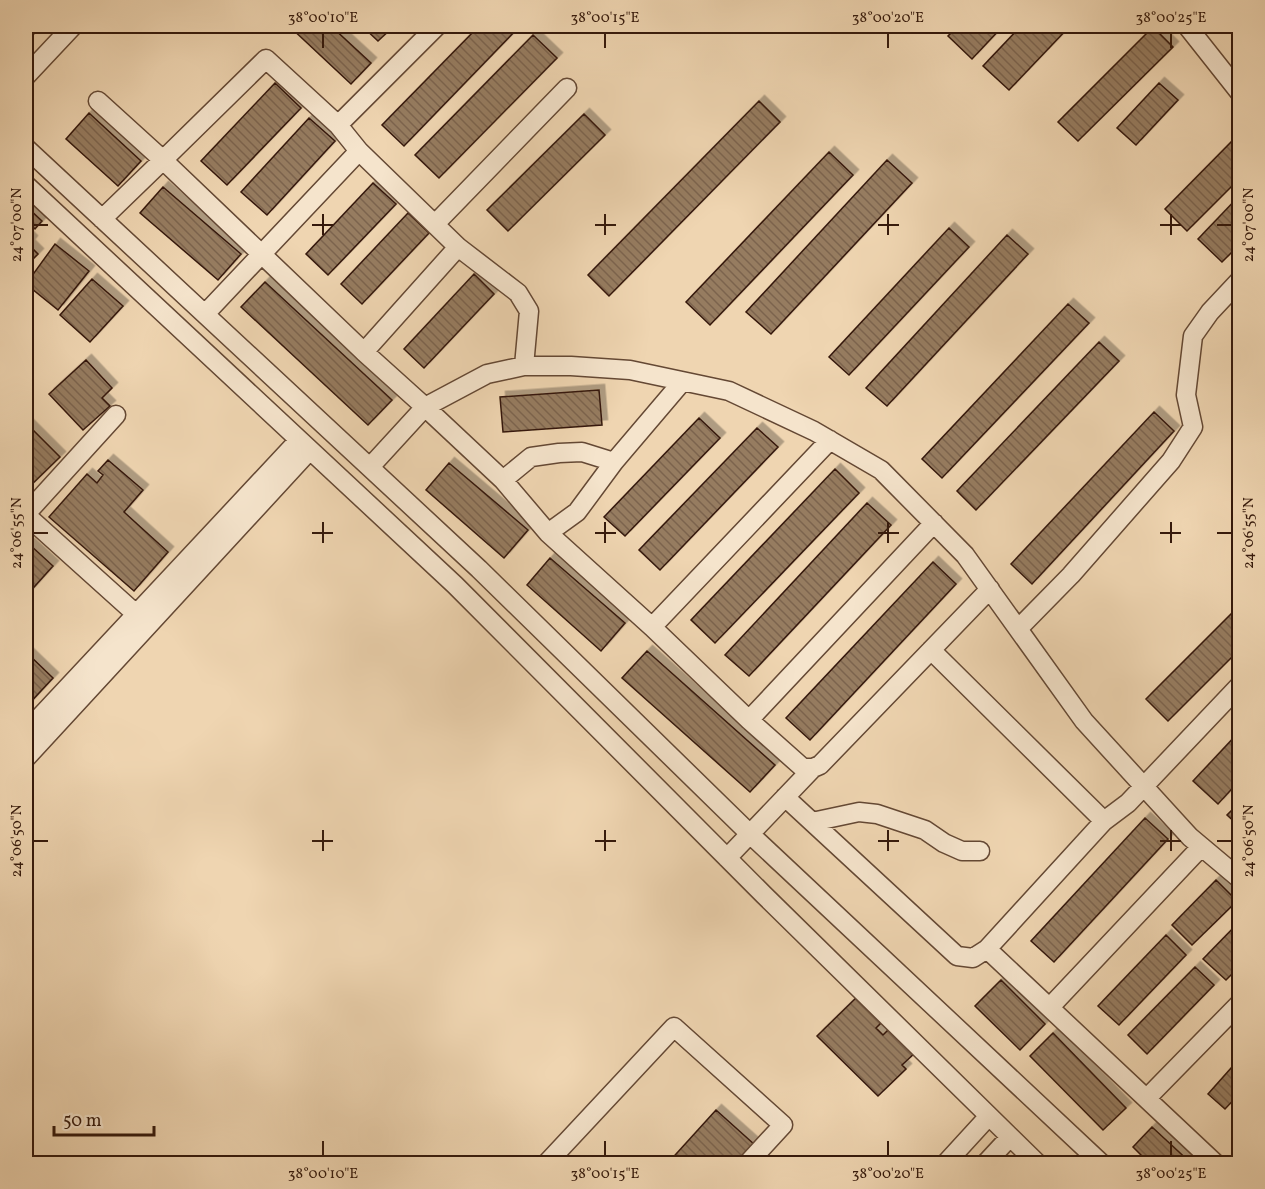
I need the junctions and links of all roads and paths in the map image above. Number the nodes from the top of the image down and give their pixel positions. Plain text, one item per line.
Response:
1 (74, 26) edge
2 (437, 26) edge
3 (1187, 26) edge
4 (26, 76) edge
5 (567, 88) dead end
6 (1239, 93) edge
7 (98, 101) dead end
8 (338, 125) junction
9 (26, 148) edge
10 (359, 151) junction
11 (163, 160) junction
12 (26, 185) edge
13 (102, 219) junction
14 (435, 224) junction
15 (458, 247) junction
16 (261, 254) junction
17 (1239, 280) edge
18 (205, 314) junction
19 (364, 352) junction
20 (525, 366) junction
21 (682, 382) junction
22 (425, 407) junction
23 (116, 416) dead end
24 (830, 440) junction
25 (304, 445) junction
26 (614, 462) junction
27 (370, 467) junction
28 (503, 480) junction
29 (26, 515) edge
30 (934, 523) junction
31 (549, 533) junction
32 (990, 589) junction
33 (136, 614) junction
34 (652, 627) junction
35 (1018, 629) junction
36 (931, 650) junction
37 (1239, 685) edge
38 (749, 720) junction
39 (26, 732) edge
40 (26, 758) edge
41 (813, 768) junction
42 (1144, 786) junction
43 (785, 797) junction
44 (1104, 821) junction
45 (812, 822) junction
46 (750, 834) junction
47 (1201, 847) junction
48 (980, 851) dead end
49 (727, 858) junction
50 (1239, 879) edge
51 (987, 949) junction
52 (1239, 1004) edge
53 (1050, 1007) junction
54 (1148, 1098) junction
55 (988, 1117) junction
56 (1010, 1137) junction
57 (546, 1164) edge
58 (747, 1164) edge
59 (945, 1164) edge
60 (985, 1164) edge
61 (1038, 1164) edge
62 (1102, 1164) edge
63 (1216, 1164) edge

1 - 4 street
2 - 8 street
3 - 6 street
5 - 14 street
7 - 11 street
8 - 10 street
8 - 11 street
9 - 13 street
10 - 14 street
10 - 16 street
11 - 13 street
11 - 16 street
12 - 25 street
13 - 18 street
14 - 15 street
15 - 19 street
15 - 20 street
16 - 18 street
16 - 19 street
17 - 35 street
18 - 27 street
19 - 22 street
20 - 21 street
20 - 22 street
21 - 24 street
21 - 26 street
22 - 27 street
22 - 28 street
23 - 29 street
24 - 30 street
24 - 34 street
25 - 33 street
25 - 40 street
25 - 49 street
26 - 28 street
26 - 31 street
27 - 46 street
28 - 31 street
29 - 33 street
30 - 32 street
30 - 38 street
31 - 34 street
32 - 35 street
32 - 36 street
33 - 39 street
34 - 38 street
35 - 42 street
36 - 41 street
36 - 44 street
37 - 42 street
38 - 41 street
41 - 43 street
42 - 44 street
42 - 47 street
43 - 45 street
43 - 46 street
44 - 51 street
45 - 48 street
45 - 51 street
46 - 49 street
46 - 62 street
47 - 50 street
47 - 53 street
49 - 55 street
51 - 53 street
52 - 54 street
53 - 54 street
54 - 63 street
55 - 56 street
55 - 59 street
56 - 60 street
56 - 61 street
57 - 58 street

